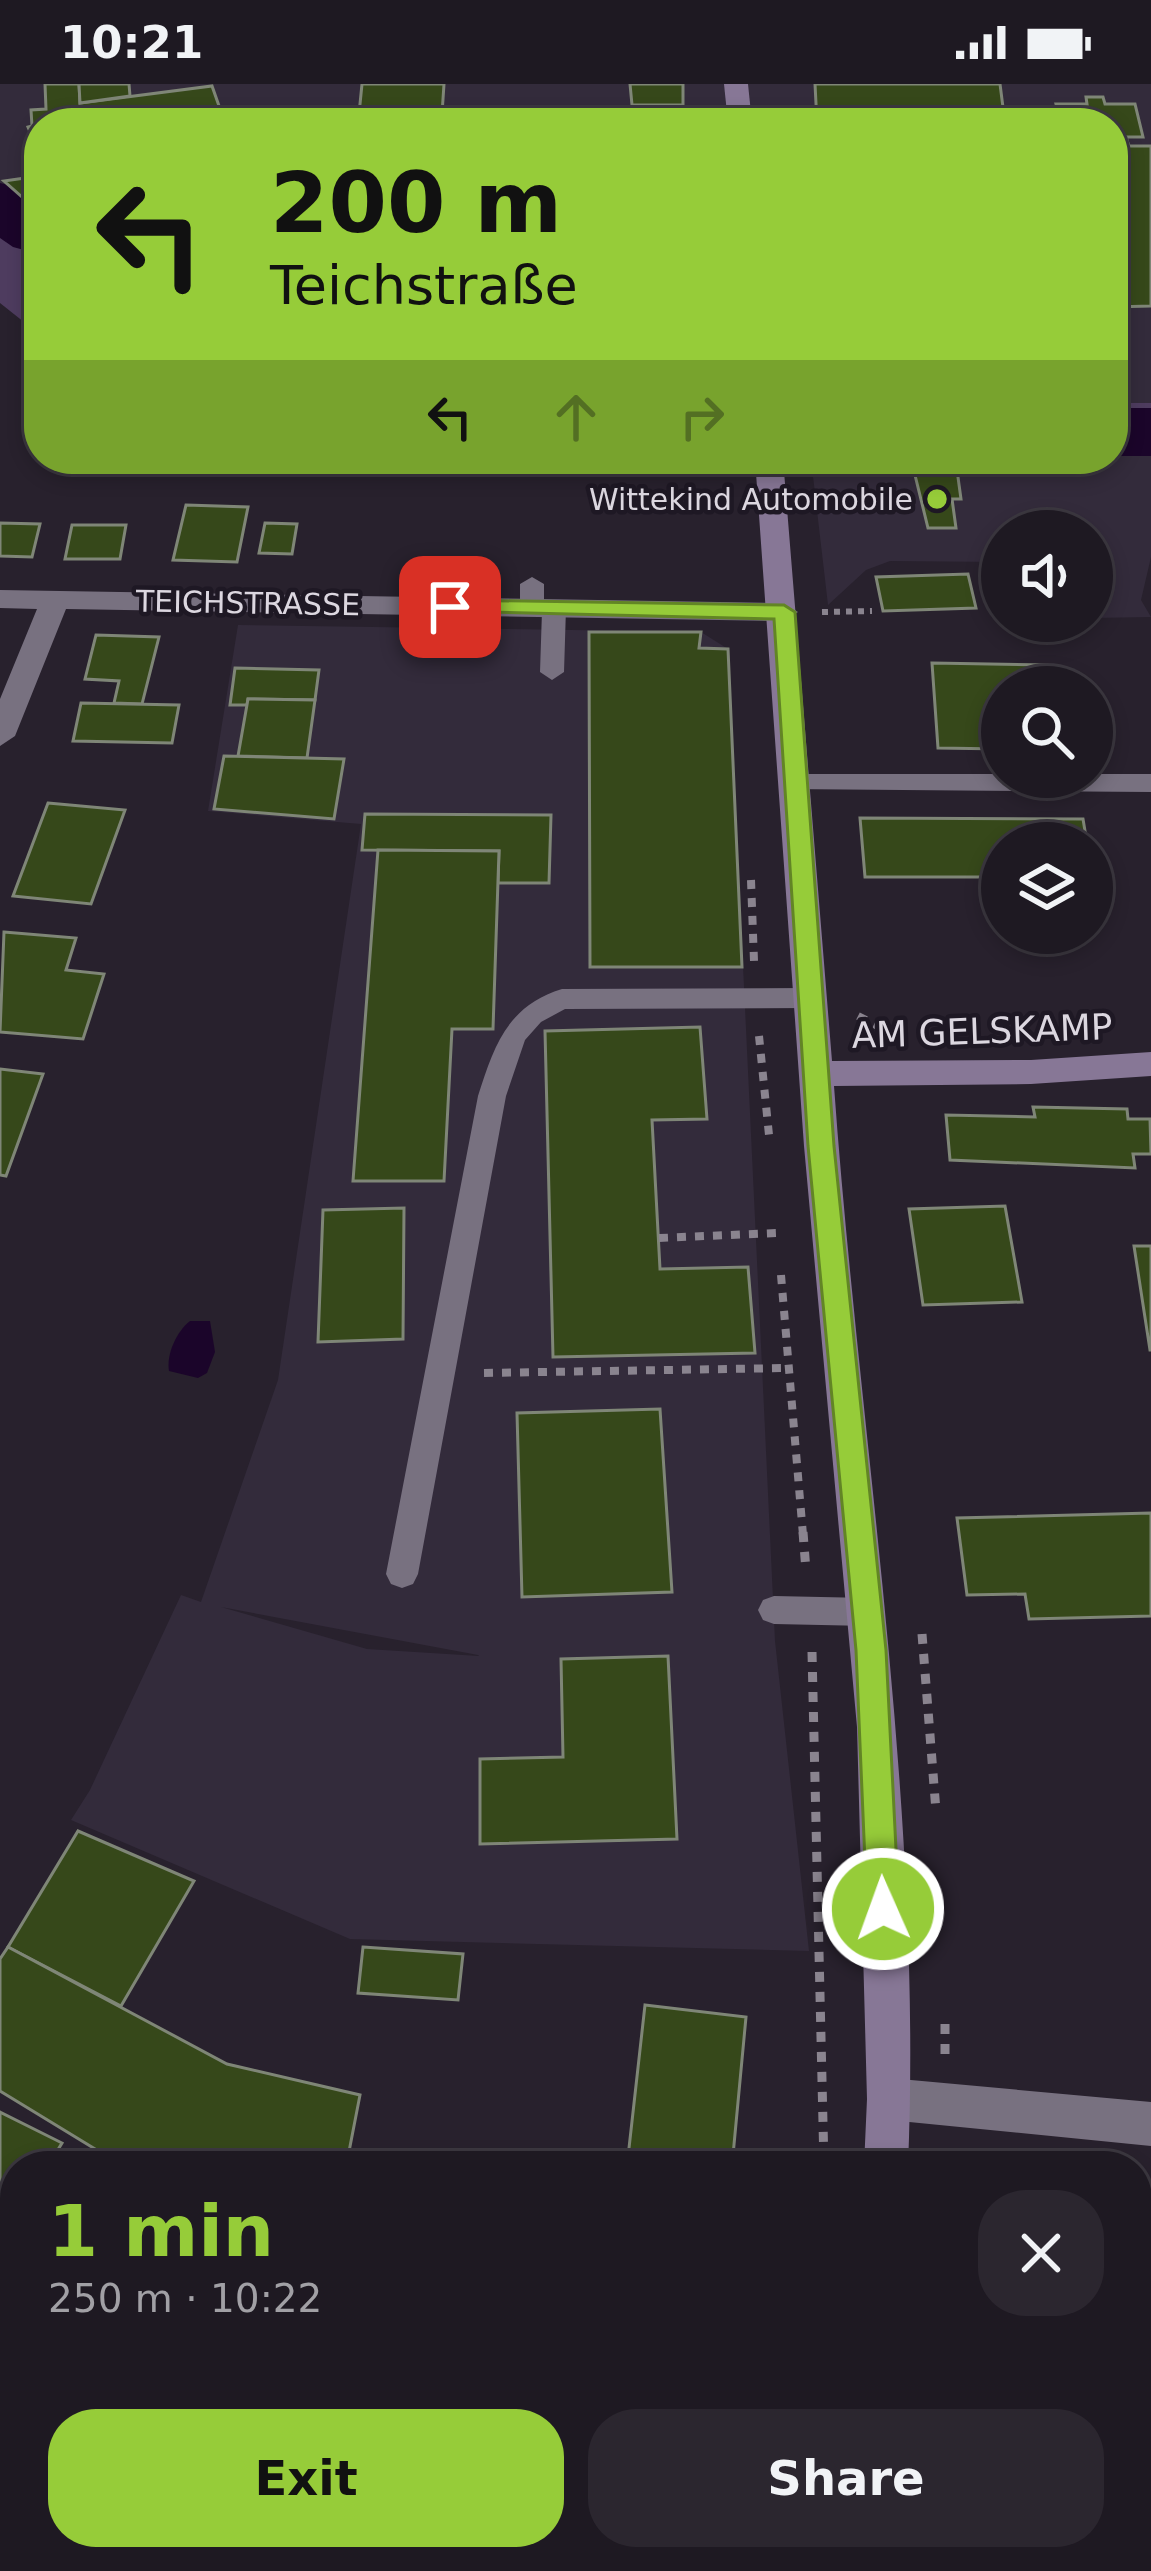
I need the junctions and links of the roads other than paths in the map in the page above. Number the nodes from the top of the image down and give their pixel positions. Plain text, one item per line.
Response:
1 (770, 474) edge
2 (0, 599) edge
3 (55, 600) junction
4 (539, 600) junction
5 (784, 612) junction
6 (552, 672) dead end
7 (0, 736) edge
8 (1151, 782) edge
9 (796, 783) junction
10 (810, 998) junction
11 (1151, 1064) edge
12 (816, 1074) junction
13 (402, 1574) dead end
14 (774, 1610) dead end
15 (868, 1612) junction
16 (889, 2099) junction
17 (1151, 2124) edge
18 (887, 2151) edge

1 - 5 street
2 - 3 street, TEICHSTRASSE
3 - 4 street, TEICHSTRASSE
3 - 7 street
4 - 5 street, TEICHSTRASSE
4 - 6 lane
5 - 9 street
8 - 9 lane
9 - 10 street
10 - 12 street
10 - 13 lane
11 - 12 street, AM GELSKAMP
12 - 15 street
14 - 15 lane
15 - 16 street
16 - 17 street
16 - 18 street

